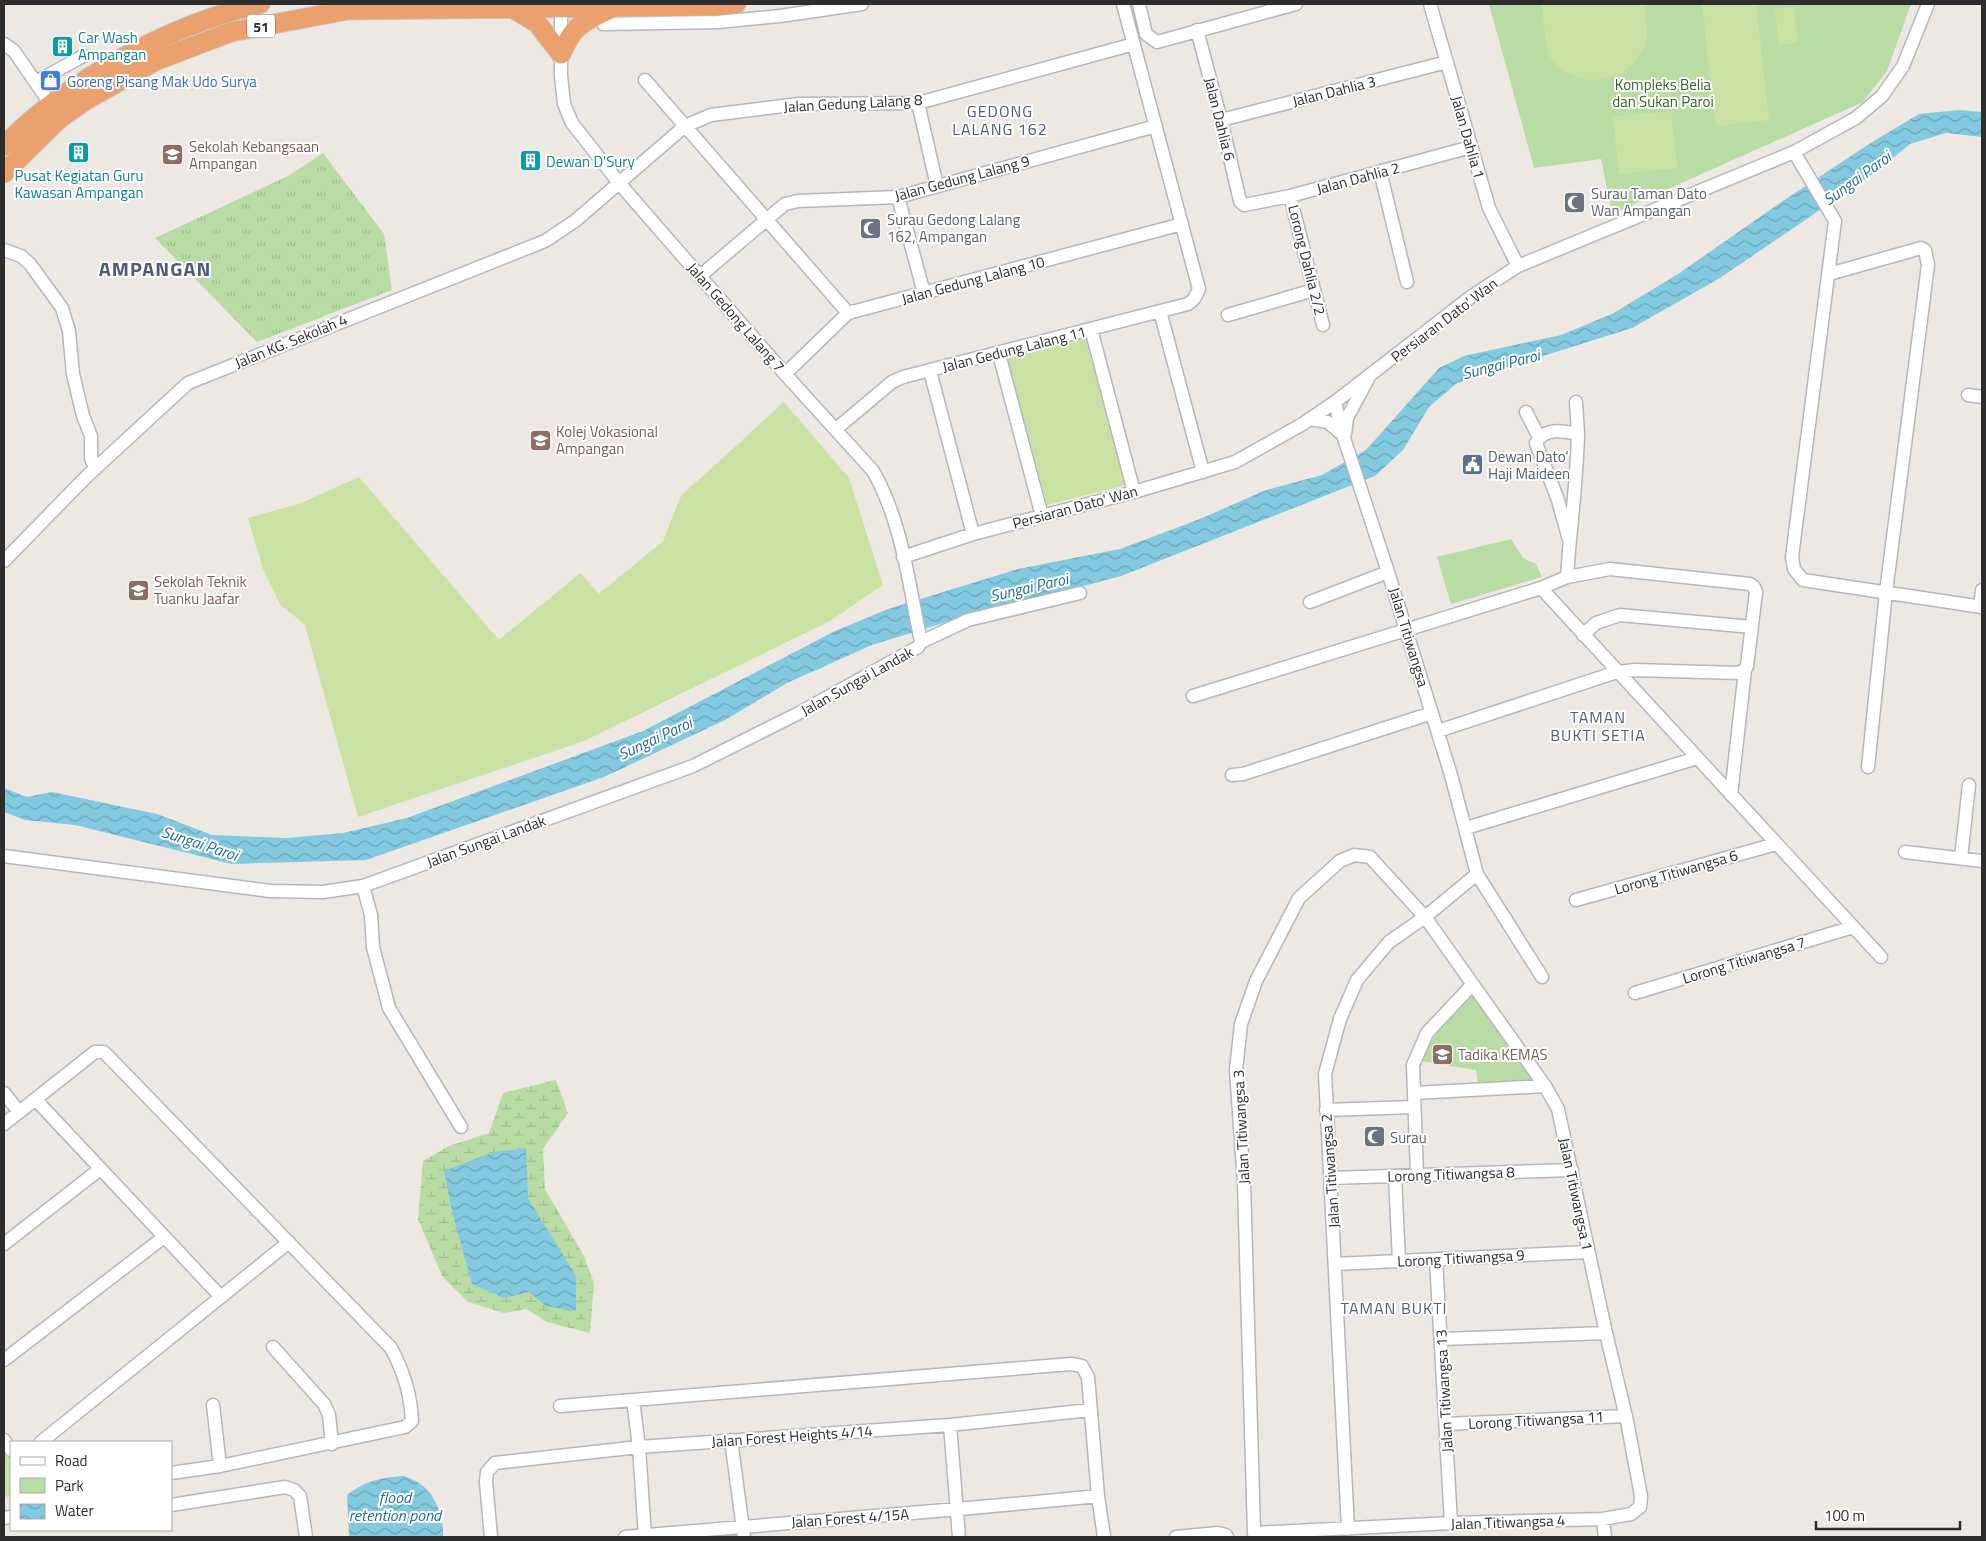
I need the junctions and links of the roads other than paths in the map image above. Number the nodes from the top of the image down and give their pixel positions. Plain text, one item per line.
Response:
1 (260, 4) edge
2 (736, 4) edge
3 (862, 4) edge
4 (1123, 4) edge
5 (1139, 4) edge
6 (1296, 4) edge
7 (1430, 4) edge
8 (1928, 4) edge
9 (561, 6) edge
10 (615, 7) junction
11 (511, 8) junction
12 (603, 24) dead end
13 (1197, 30) junction
14 (4, 44) edge
15 (1134, 44) junction
16 (561, 54) junction
17 (83, 56) dead end
18 (1447, 62) junction
19 (645, 80) dead end
20 (36, 82) junction
21 (918, 103) junction
22 (51, 106) junction
23 (1221, 120) junction
24 (685, 126) junction
25 (1156, 126) junction
26 (4, 146) edge
27 (1470, 147) junction
28 (1794, 152) junction
29 (1380, 172) junction
30 (4, 173) edge
31 (619, 182) junction
32 (937, 186) junction
33 (1290, 196) junction
34 (898, 197) junction
35 (1244, 206) joint
36 (766, 220) junction
37 (1182, 224) junction
38 (4, 250) edge
39 (1518, 266) junction
40 (1829, 274) junction
41 (700, 276) junction
42 (1407, 282) dead end
43 (1314, 290) junction
44 (924, 293) junction
45 (1160, 311) junction
46 (848, 314) junction
47 (1228, 315) dead end
48 (1323, 325) dead end
49 (1091, 329) junction
50 (999, 354) junction
51 (930, 371) junction
52 (785, 374) junction
53 (1370, 376) junction
54 (1968, 395) dead end
55 (1982, 397) edge
56 (1335, 402) junction
57 (1576, 402) dead end
58 (1526, 412) dead end
59 (1309, 419) junction
60 (836, 429) junction
61 (1578, 434) junction
62 (1344, 437) junction
63 (1539, 437) junction
64 (95, 468) junction
65 (1203, 472) junction
66 (1134, 492) junction
67 (1042, 516) junction
68 (973, 534) junction
69 (1569, 540) junction
70 (903, 557) junction
71 (4, 562) edge
72 (1388, 572) junction
73 (1567, 577) junction
74 (1541, 588) junction
75 (1982, 590) edge
76 (1886, 592) junction
77 (1080, 593) dead end
78 (1310, 602) dead end
79 (1981, 607) edge
80 (1752, 628) junction
81 (1406, 630) junction
82 (1583, 635) junction
83 (920, 636) junction
84 (1745, 670) junction
85 (1617, 672) junction
86 (1193, 696) dead end
87 (1432, 713) junction
88 (1438, 731) junction
89 (1697, 758) junction
90 (1868, 767) dead end
91 (1232, 775) dead end
92 (1969, 785) dead end
93 (1731, 795) junction
94 (1466, 828) junction
95 (1776, 844) junction
96 (1905, 852) dead end
97 (4, 856) edge
98 (1961, 858) junction
99 (1982, 861) edge
100 (1477, 874) junction
101 (363, 886) junction
102 (1576, 900) dead end
103 (1425, 917) junction
104 (1854, 927) junction
105 (1881, 957) dead end
106 (1542, 977) dead end
107 (1472, 985) junction
108 (1635, 993) dead end
109 (1545, 1086) junction
110 (4, 1093) edge
111 (1414, 1093) junction
112 (36, 1100) junction
113 (1414, 1107) junction
114 (1326, 1110) junction
115 (19, 1112) junction
116 (4, 1124) edge
117 (461, 1127) dead end
118 (100, 1169) junction
119 (1572, 1170) junction
120 (1417, 1175) junction
121 (1395, 1176) junction
122 (1331, 1178) junction
123 (164, 1237) junction
124 (289, 1242) junction
125 (4, 1244) edge
126 (1588, 1252) junction
127 (1436, 1260) junction
128 (1400, 1261) junction
129 (1335, 1264) junction
130 (221, 1297) junction
131 (1606, 1333) junction
132 (1441, 1339) junction
133 (273, 1347) dead end
134 (4, 1360) edge
135 (634, 1400) junction
136 (213, 1405) dead end
137 (560, 1406) dead end
138 (1090, 1410) junction
139 (1626, 1416) junction
140 (1446, 1424) junction
141 (950, 1425) junction
142 (731, 1440) junction
143 (42, 1441) edge
144 (332, 1444) junction
145 (639, 1448) junction
146 (220, 1466) junction
147 (172, 1473) edge
148 (1098, 1496) junction
149 (172, 1505) edge
150 (1640, 1507) joint
151 (957, 1510) junction
152 (1603, 1519) junction
153 (1451, 1523) junction
154 (1348, 1529) junction
155 (743, 1532) edge
156 (1254, 1535) edge
157 (645, 1536) edge
158 (306, 1537) edge
159 (491, 1537) edge
160 (625, 1537) edge
161 (959, 1537) edge
162 (1104, 1537) edge
163 (1176, 1537) edge
164 (1227, 1537) edge
165 (1605, 1537) edge

1 - 22 highway, 51
2 - 10 highway, 51
3 - 12 street
4 - 15 street
5 - 13 street
6 - 13 street
7 - 18 street, Jalan Dahlia 1
8 - 28 street, Persiaran Dato' Wan
9 - 10 highway, 51
9 - 11 highway, 51
9 - 16 street, Jalan Gedong Lalang 7
10 - 16 highway
11 - 16 highway
11 - 30 highway, 51
13 - 23 street, Jalan Dahlia 6
14 - 20 street
15 - 21 street, Jalan Gedung Lalang 8
15 - 25 street
16 - 31 street, Jalan Gedong Lalang 7
17 - 20 street
18 - 23 street, Jalan Dahlia 3
18 - 27 street, Jalan Dahlia 1
19 - 24 street
20 - 22 street
21 - 24 street, Jalan Gedung Lalang 8
21 - 32 street
22 - 26 highway, 51
23 - 35 street, Jalan Dahlia 6
24 - 31 street, Jalan Gedung Lalang 8
24 - 36 street
25 - 32 street, Jalan Gedung Lalang 9
25 - 37 street
27 - 29 street, Jalan Dahlia 2
27 - 39 street, Jalan Dahlia 1
28 - 39 street, Persiaran Dato' Wan
28 - 40 street
29 - 33 street, Jalan Dahlia 2
29 - 42 street
31 - 41 street, Jalan Gedong Lalang 7
31 - 64 street, Jalan KG. Sekolah 4
32 - 34 street, Jalan Gedung Lalang 9
33 - 35 street, Jalan Dahlia 2
33 - 43 street, Lorong Dahlia 2/2
34 - 36 street, Jalan Gedung Lalang 9
34 - 44 street
36 - 41 street, Jalan Gedung Lalang 9
36 - 46 street
37 - 44 street, Jalan Gedung Lalang 10
37 - 45 street, Jalan Gedung Lalang 11
38 - 64 street
39 - 53 street, Persiaran Dato' Wan
40 - 76 street
40 - 76 street
41 - 52 street, Jalan Gedong Lalang 7
43 - 47 street
43 - 48 street, Lorong Dahlia 2/2
44 - 46 street, Jalan Gedung Lalang 10
45 - 49 street, Jalan Gedung Lalang 11
45 - 65 street
46 - 52 street, Jalan Gedung Lalang 10
49 - 50 street, Jalan Gedung Lalang 11
49 - 66 street
50 - 51 street, Jalan Gedung Lalang 11
50 - 67 street
51 - 60 street, Jalan Gedung Lalang 11
51 - 68 street
52 - 60 street, Jalan Gedong Lalang 7
53 - 56 street, Persiaran Dato' Wan
53 - 62 street
54 - 55 street
56 - 59 street, Persiaran Dato' Wan
56 - 62 street, Jalan Titiwangsa
57 - 61 street
58 - 63 street
59 - 62 street
59 - 65 street, Persiaran Dato' Wan
60 - 70 street, Jalan Gedong Lalang 7
61 - 63 street
61 - 69 street
62 - 72 street, Jalan Titiwangsa
63 - 69 street
64 - 71 street, Jalan KG. Sekolah 4
65 - 66 street, Persiaran Dato' Wan
66 - 67 street, Persiaran Dato' Wan
67 - 68 street, Persiaran Dato' Wan
68 - 70 street, Persiaran Dato' Wan
69 - 73 street
70 - 83 street, Jalan Gedong Lalang 7
72 - 78 street
72 - 81 street, Jalan Titiwangsa
73 - 74 street
73 - 80 street
74 - 81 street
74 - 82 street
75 - 79 street
76 - 79 street
76 - 90 street
77 - 83 street, Jalan Sungai Landak
80 - 82 street
80 - 84 street
81 - 86 street
81 - 87 street, Jalan Titiwangsa
82 - 85 street
83 - 101 street, Jalan Sungai Landak
84 - 85 street
84 - 93 street
85 - 88 street
85 - 89 street
87 - 88 street, Jalan Titiwangsa
87 - 91 street
88 - 94 street, Jalan Titiwangsa
89 - 93 street
89 - 94 street
92 - 98 street
93 - 95 street
94 - 100 street, Jalan Titiwangsa
95 - 102 street, Lorong Titiwangsa 6
95 - 104 street
96 - 98 street
97 - 101 street, Jalan Sungai Landak
98 - 99 street
100 - 103 street, Jalan Titiwangsa 2
100 - 106 street, Jalan Titiwangsa
101 - 117 street
103 - 107 street, Jalan Titiwangsa 1
103 - 114 street, Jalan Titiwangsa 2
103 - 156 street, Jalan Titiwangsa 3
104 - 105 street
104 - 108 street, Lorong Titiwangsa 7
107 - 109 street, Jalan Titiwangsa 1
107 - 111 street
109 - 111 street
109 - 119 street, Jalan Titiwangsa 1
110 - 115 street
111 - 113 street
112 - 115 street
112 - 118 street
112 - 124 street
113 - 114 street
113 - 120 street
114 - 122 street, Jalan Titiwangsa 2
115 - 116 street
118 - 123 street
118 - 125 street
119 - 120 street, Lorong Titiwangsa 8
119 - 126 street, Jalan Titiwangsa 1
120 - 121 street, Lorong Titiwangsa 8
121 - 122 street, Lorong Titiwangsa 8
121 - 128 street
122 - 129 street, Jalan Titiwangsa 2
123 - 130 street
123 - 134 street
124 - 130 street
124 - 144 street
126 - 127 street, Lorong Titiwangsa 9
126 - 131 street, Jalan Titiwangsa 1
127 - 128 street, Lorong Titiwangsa 9
127 - 132 street, Jalan Titiwangsa 13
128 - 129 street, Lorong Titiwangsa 9
129 - 154 street, Jalan Titiwangsa 2
130 - 143 street
131 - 132 street
131 - 139 street, Jalan Titiwangsa 1
132 - 140 street, Jalan Titiwangsa 13
133 - 144 street
135 - 137 street
135 - 138 street
135 - 145 street
136 - 146 street
138 - 141 street, Jalan Forest Heights 4/14
138 - 148 street
139 - 140 street, Lorong Titiwangsa 11
139 - 150 street, Jalan Titiwangsa 1
140 - 153 street, Jalan Titiwangsa 13
141 - 142 street, Jalan Forest Heights 4/14
141 - 151 street
142 - 145 street, Jalan Forest Heights 4/14
142 - 155 street
144 - 146 street
145 - 157 street
145 - 159 street, Jalan Forest Heights 4/14
146 - 147 street
148 - 151 street, Jalan Forest 4/15A
148 - 162 street
149 - 158 street
150 - 152 street, Jalan Titiwangsa 4
151 - 155 street, Jalan Forest 4/15A
151 - 161 street
152 - 153 street, Jalan Titiwangsa 4
152 - 165 street
153 - 154 street, Jalan Titiwangsa 4
154 - 156 street, Jalan Titiwangsa 4
155 - 157 street, Jalan Forest 4/15A
157 - 160 street, Jalan Forest 4/15A
163 - 164 street

